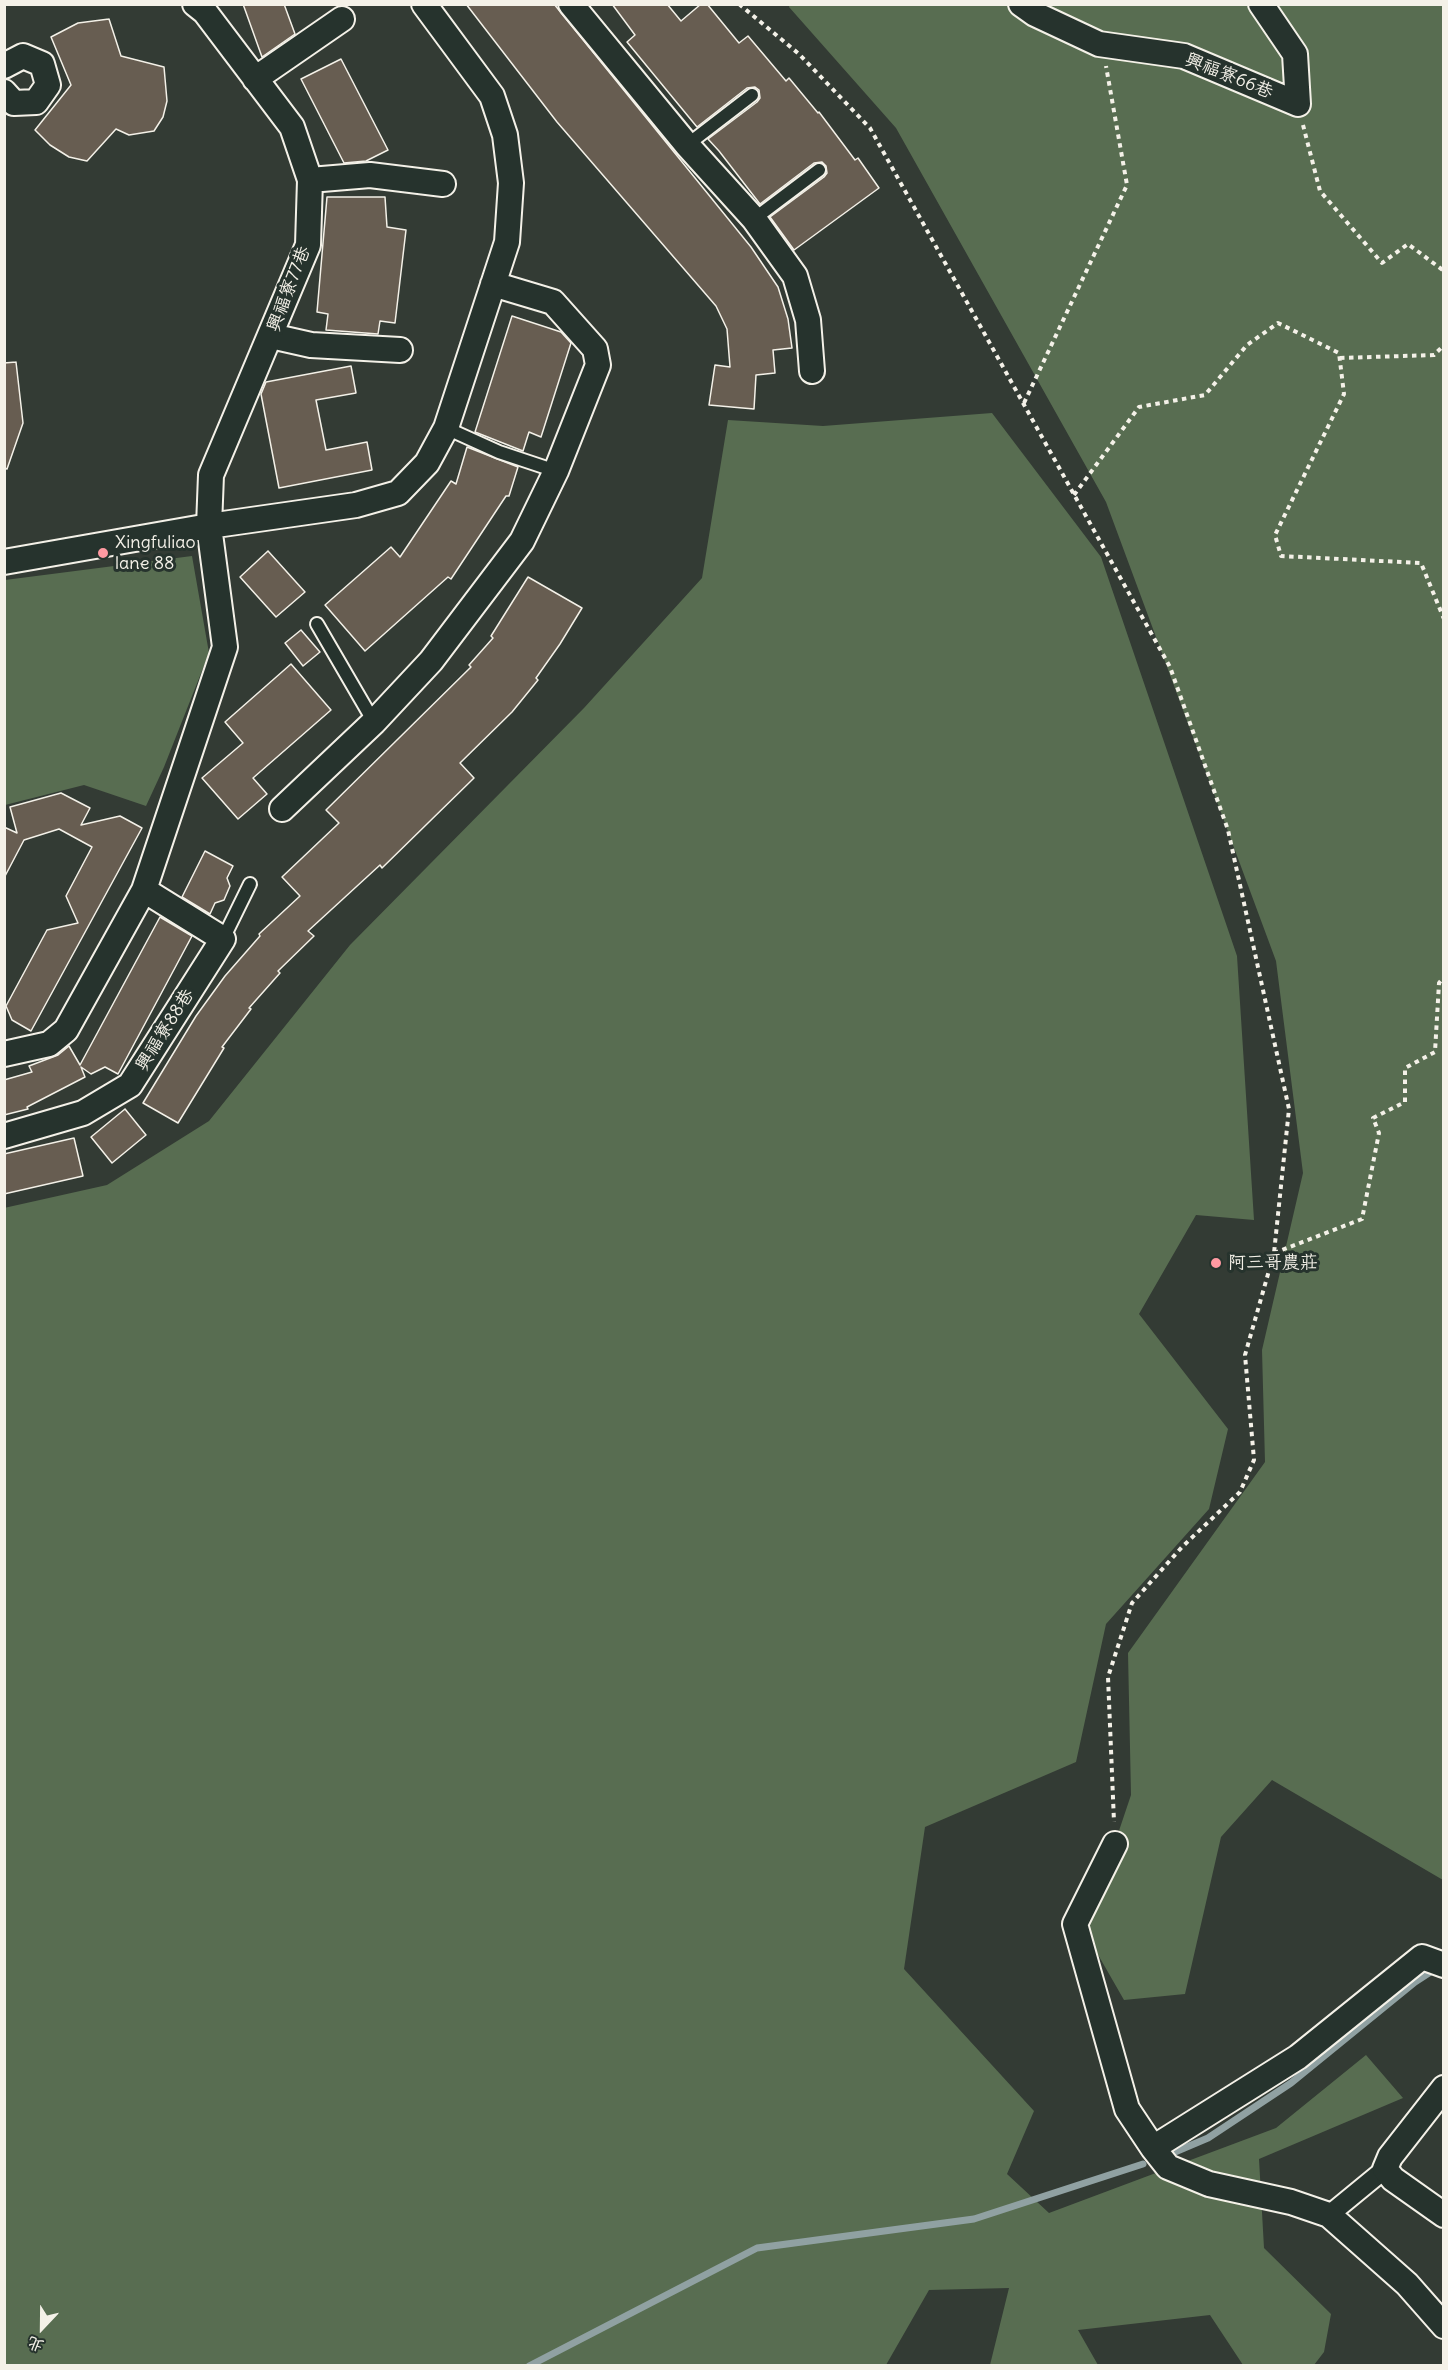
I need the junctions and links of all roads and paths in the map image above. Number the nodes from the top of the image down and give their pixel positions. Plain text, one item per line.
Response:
1 (195, 4) edge
2 (424, 4) edge
3 (571, 4) edge
4 (739, 4) edge
5 (1021, 4) edge
6 (1261, 4) edge
7 (342, 19) dead end
8 (1102, 45) junction
9 (4, 66) edge
10 (255, 79) junction
11 (4, 92) edge
12 (752, 95) dead end
13 (1298, 104) junction
14 (687, 145) junction
15 (819, 170) dead end
16 (310, 180) junction
17 (443, 184) dead end
18 (754, 219) junction
19 (1443, 271) edge
20 (493, 284) junction
21 (271, 336) junction
22 (1443, 345) edge
23 (400, 350) dead end
24 (1340, 358) junction
25 (812, 371) dead end
26 (1024, 404) junction
27 (446, 428) junction
28 (556, 471) junction
29 (1074, 495) junction
30 (209, 525) junction
31 (4, 562) edge
32 (1443, 619) edge
33 (317, 624) dead end
34 (374, 722) junction
35 (282, 809) dead end
36 (250, 884) dead end
37 (144, 890) junction
38 (223, 939) junction
39 (1443, 977) edge
40 (4, 1054) edge
41 (4, 1136) edge
42 (1274, 1253) junction
43 (1115, 1844) joint
44 (1443, 1965) edge
45 (1443, 2088) edge
46 (1153, 2148) junction
47 (1385, 2169) junction
48 (1329, 2215) junction
49 (1443, 2215) edge
50 (1443, 2326) edge

1 - 10 street, 興福寮77巷
2 - 20 street
3 - 14 street
4 - 26 path
5 - 8 street, 興福寮66巷
6 - 13 street, 興福寮66巷
7 - 10 street
8 - 13 street, 興福寮66巷
8 - 26 path
9 - 11 street
10 - 16 street, 興福寮77巷
12 - 14 lane
13 - 19 path
14 - 18 street
15 - 18 lane
16 - 17 street
16 - 21 street, 興福寮77巷
18 - 25 street
20 - 27 street
20 - 28 street
21 - 23 street
21 - 30 street, 興福寮77巷
22 - 24 path
24 - 29 path
24 - 32 path
26 - 29 path
27 - 28 lane
27 - 30 street
28 - 34 street
29 - 42 path
30 - 31 street
30 - 37 street
33 - 34 lane
34 - 35 street
36 - 38 lane
37 - 38 street
37 - 40 street
38 - 41 street, 興福寮88巷
39 - 42 path
42 - 43 path
43 - 46 street
44 - 46 street
45 - 47 street
46 - 48 street
47 - 48 street
47 - 49 street
48 - 50 street

